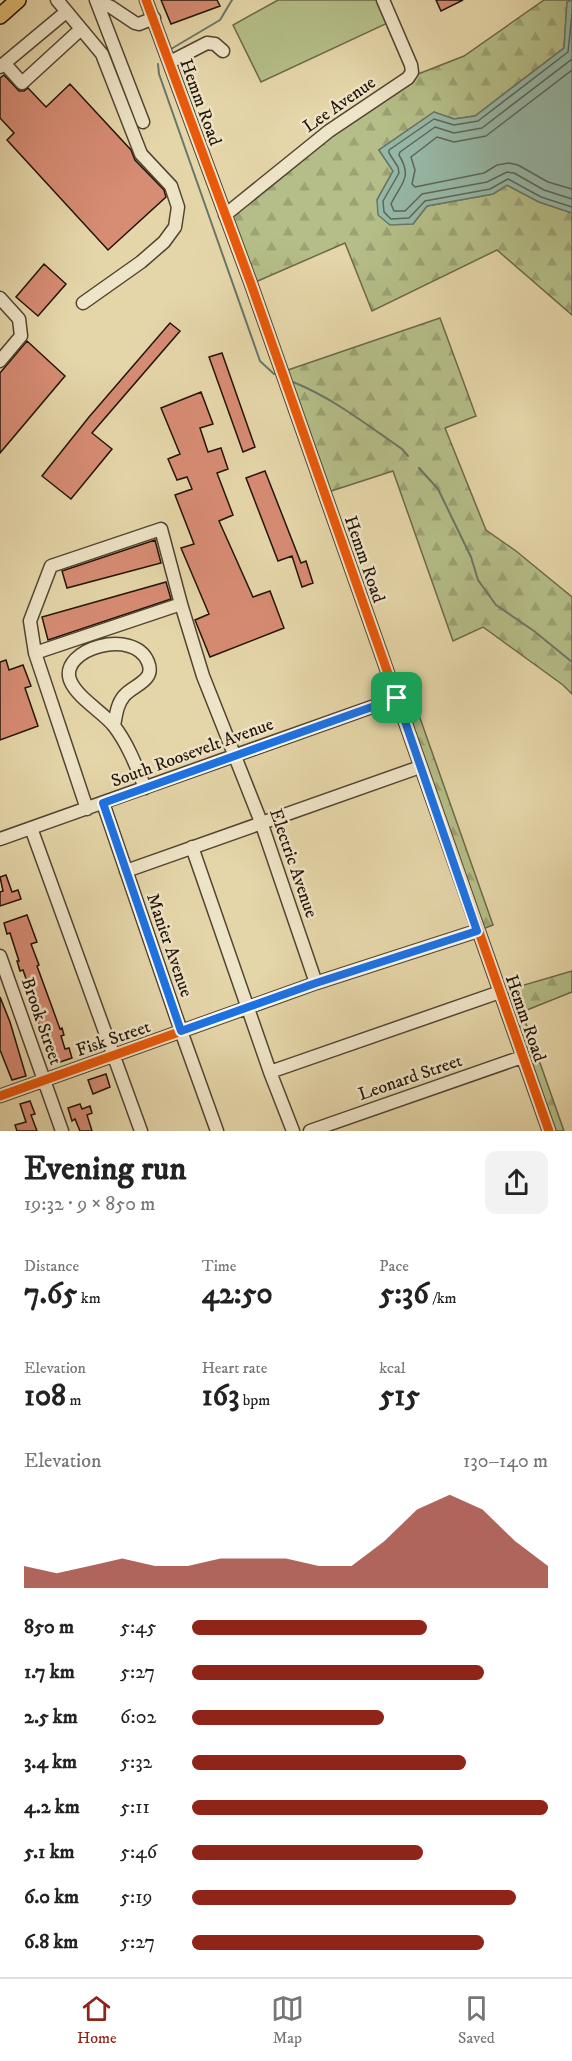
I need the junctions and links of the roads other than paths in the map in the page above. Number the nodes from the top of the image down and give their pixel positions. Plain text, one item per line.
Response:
1 (18, 0) edge
2 (57, 0) edge
3 (146, 0) edge
4 (383, 0) edge
5 (96, 1) edge
6 (66, 12) junction
7 (0, 16) edge
8 (154, 18) junction
9 (81, 29) junction
10 (223, 51) dead end
11 (170, 62) junction
12 (2, 66) edge
13 (143, 122) dead end
14 (225, 215) junction
15 (0, 298) edge
16 (83, 303) dead end
17 (0, 361) edge
18 (181, 604) junction
19 (35, 653) junction
20 (397, 698) junction
21 (114, 726) junction
22 (234, 756) junction
23 (420, 767) junction
24 (145, 788) junction
25 (103, 803) junction
26 (87, 809) junction
27 (261, 822) junction
28 (31, 828) junction
29 (0, 839) edge
30 (192, 847) junction
31 (126, 871) junction
32 (477, 931) junction
33 (0, 956) edge
34 (316, 983) junction
35 (500, 992) junction
36 (249, 1007) junction
37 (181, 1031) junction
38 (113, 1055) junction
39 (522, 1057) junction
40 (270, 1072) junction
41 (43, 1080) junction
42 (0, 1096) edge
43 (62, 1131) edge
44 (141, 1131) edge
45 (217, 1131) edge
46 (293, 1131) edge
47 (310, 1131) edge
48 (549, 1131) edge

1 - 7 main road
2 - 6 street
3 - 8 street, Hemm Road
4 - 14 street, Lee Avenue
5 - 8 street
5 - 13 street
6 - 9 street
6 - 12 street
8 - 11 street, Hemm Road
9 - 12 street
9 - 16 street
10 - 11 street
11 - 14 street, Hemm Road
14 - 20 street, Hemm Road
15 - 17 street
18 - 19 street
18 - 19 street, Electric Avenue
18 - 22 street, Electric Avenue
19 - 26 street
20 - 22 street, South Roosevelt Avenue
20 - 23 street, Hemm Road
21 - 21 street
21 - 24 street
22 - 24 street, South Roosevelt Avenue
22 - 27 street, Electric Avenue
23 - 27 street
23 - 32 street, Hemm Road
24 - 25 street, South Roosevelt Avenue
25 - 26 street, South Roosevelt Avenue
25 - 31 street, Manier Avenue
26 - 28 street, South Roosevelt Avenue
27 - 30 street
27 - 34 street, Electric Avenue
28 - 29 street, South Roosevelt Avenue
28 - 38 street
30 - 31 street
30 - 36 street
31 - 37 street, Manier Avenue
32 - 34 street, Fisk Street
32 - 35 street, Hemm Road
33 - 41 street, Brook Street
34 - 36 street, Fisk Street
35 - 39 street, Hemm Road
35 - 40 street
36 - 37 street, Fisk Street
36 - 40 street
37 - 38 street, Fisk Street
37 - 45 street, Manier Avenue
38 - 41 street, Fisk Street
38 - 44 street
39 - 47 street, Leonard Street
39 - 48 street, Hemm Road
40 - 46 street
41 - 42 street, Fisk Street
41 - 43 street, Brook Street

